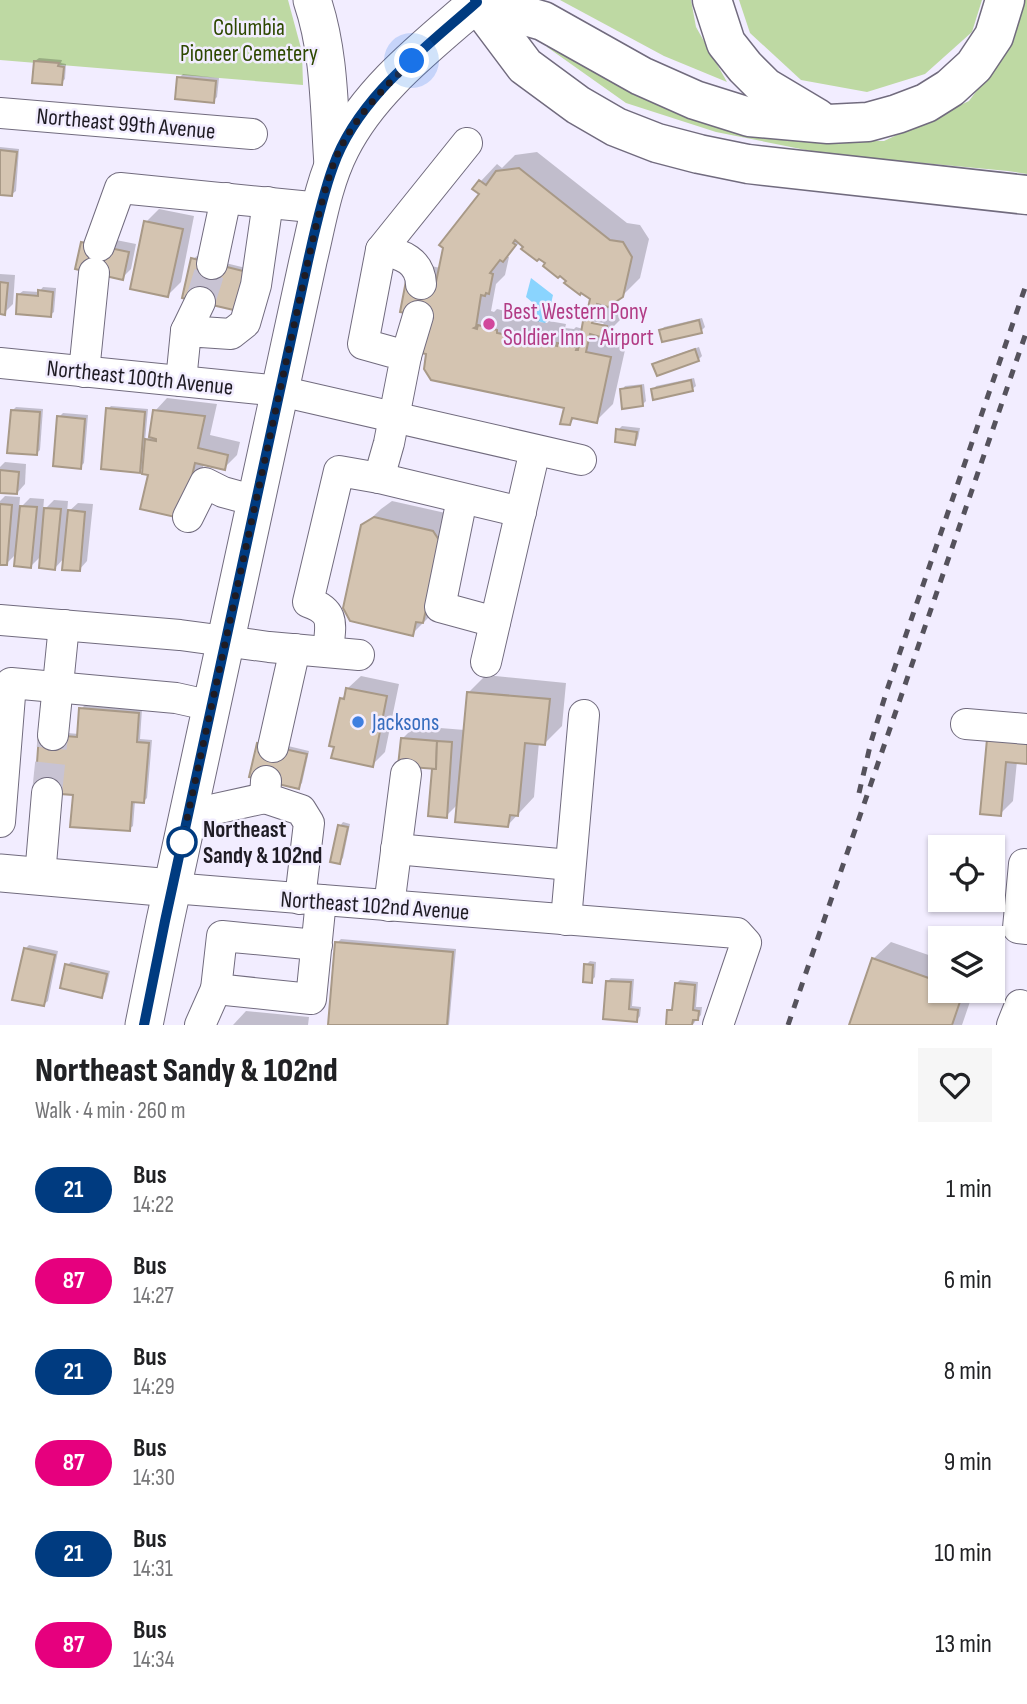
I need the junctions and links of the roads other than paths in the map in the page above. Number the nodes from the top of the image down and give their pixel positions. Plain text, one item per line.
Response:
1 (312, 0) edge
2 (712, 0) edge
3 (1005, 0) edge
4 (477, 1) edge
5 (0, 113) edge
6 (828, 124) junction
7 (252, 134) dead end
8 (467, 143) dead end
9 (333, 166) junction
10 (1027, 195) edge
11 (226, 198) junction
12 (268, 202) junction
13 (321, 208) junction
14 (381, 250) junction
15 (212, 264) tunnel mouth
16 (421, 284) dead end
17 (200, 302) tunnel mouth
18 (418, 316) dead end
19 (186, 331) junction
20 (407, 356) junction
21 (0, 363) edge
22 (84, 372) junction
23 (181, 381) junction
24 (280, 391) junction
25 (394, 417) junction
26 (535, 450) junction
27 (581, 460) dead end
28 (379, 478) junction
29 (462, 499) junction
30 (256, 501) junction
31 (521, 512) junction
32 (188, 517) dead end
33 (0, 620) edge
34 (495, 622) junction
35 (64, 625) junction
36 (226, 641) junction
37 (295, 649) junction
38 (328, 652) junction
39 (359, 655) dead end
40 (486, 662) dead end
41 (57, 687) junction
42 (212, 706) junction
43 (584, 715) dead end
44 (966, 724) dead end
45 (1027, 729) edge
46 (53, 736) tunnel mouth
47 (273, 747) dead end
48 (405, 774) dead end
49 (47, 793) tunnel mouth
50 (188, 815) junction
51 (0, 822) edge
52 (396, 849) junction
53 (570, 864) junction
54 (1027, 865) edge
55 (0, 873) edge
56 (40, 876) junction
57 (172, 888) junction
58 (310, 900) junction
59 (389, 906) junction
60 (565, 920) junction
61 (1027, 929) edge
62 (317, 945) junction
63 (216, 989) junction
64 (144, 1025) edge
65 (200, 1025) edge
66 (718, 1025) edge

1 - 9 main road
2 - 6 highway
3 - 6 highway
4 - 6 highway
4 - 9 main road
4 - 10 highway
5 - 7 street, Northeast 99th Avenue
8 - 14 street
9 - 13 main road
11 - 12 street
11 - 15 street
11 - 22 street
12 - 13 street
12 - 19 street
13 - 24 main road
14 - 16 street
14 - 20 street
17 - 19 street
18 - 20 street
19 - 23 street
20 - 25 street
21 - 22 street, Northeast 100th Avenue
22 - 23 street, Northeast 100th Avenue
23 - 24 street, Northeast 100th Avenue
24 - 25 street, Northeast 100th Avenue
24 - 30 main road
25 - 26 street, Northeast 100th Avenue
25 - 28 street
26 - 27 street, Northeast 100th Avenue
26 - 31 street
28 - 29 street
28 - 38 street
29 - 31 street
29 - 34 street
30 - 32 street
30 - 36 main road
31 - 34 street
33 - 35 street
34 - 40 street
35 - 36 street
35 - 41 street
36 - 37 street
36 - 42 main road
37 - 38 street
37 - 47 street
38 - 39 street
41 - 42 street
41 - 46 street
41 - 51 street
42 - 50 main road
43 - 53 street
44 - 45 street
48 - 52 street
49 - 56 street
50 - 57 main road
50 - 58 street
52 - 53 street
52 - 59 street
53 - 60 street
54 - 61 street
55 - 56 main road, Northeast 102nd Avenue
56 - 57 main road, Northeast 102nd Avenue
57 - 58 street, Northeast 102nd Avenue
57 - 64 main road
58 - 59 street, Northeast 102nd Avenue
58 - 62 street
59 - 60 street, Northeast 102nd Avenue
60 - 66 street, Northeast 102nd Avenue
62 - 63 street
62 - 63 street
63 - 65 street

